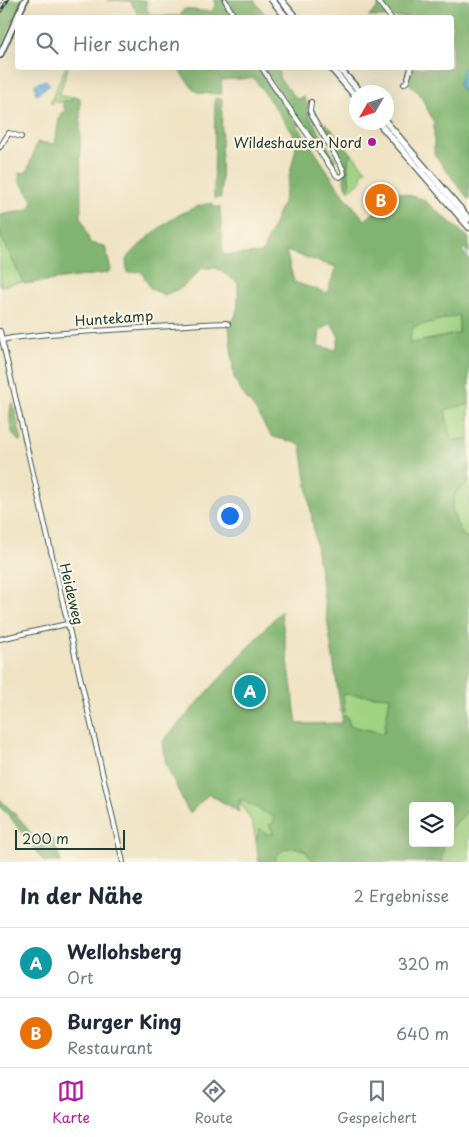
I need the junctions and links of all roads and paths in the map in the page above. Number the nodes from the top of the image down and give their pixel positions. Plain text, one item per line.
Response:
1 (24, 0) edge
2 (225, 0) edge
3 (272, 0) edge
4 (281, 0) edge
5 (377, 0) edge
6 (17, 15) edge
7 (233, 15) edge
8 (284, 15) edge
9 (294, 15) edge
10 (388, 15) edge
11 (15, 21) edge
12 (0, 55) edge
13 (263, 70) edge
14 (332, 70) edge
15 (341, 70) edge
16 (410, 70) edge
17 (404, 84) dead end
18 (354, 85) edge
19 (349, 90) edge
20 (312, 102) dead end
21 (385, 130) edge
22 (393, 130) edge
23 (21, 137) dead end
24 (0, 147) edge
25 (469, 219) edge
26 (469, 227) edge
27 (228, 324) dead end
28 (0, 331) edge
29 (2, 340) junction
30 (68, 624) junction
31 (0, 639) edge
32 (122, 862) edge

1 - 6 main road
2 - 7 street
3 - 8 highway
4 - 9 highway
5 - 10 street
11 - 12 main road
13 - 20 street
14 - 19 highway
15 - 18 highway
16 - 17 street
21 - 26 highway
22 - 25 highway
23 - 24 street
27 - 29 street, Huntekamp
28 - 29 street, Heideweg
29 - 30 street, Heideweg
30 - 31 street
30 - 32 street, Heideweg

